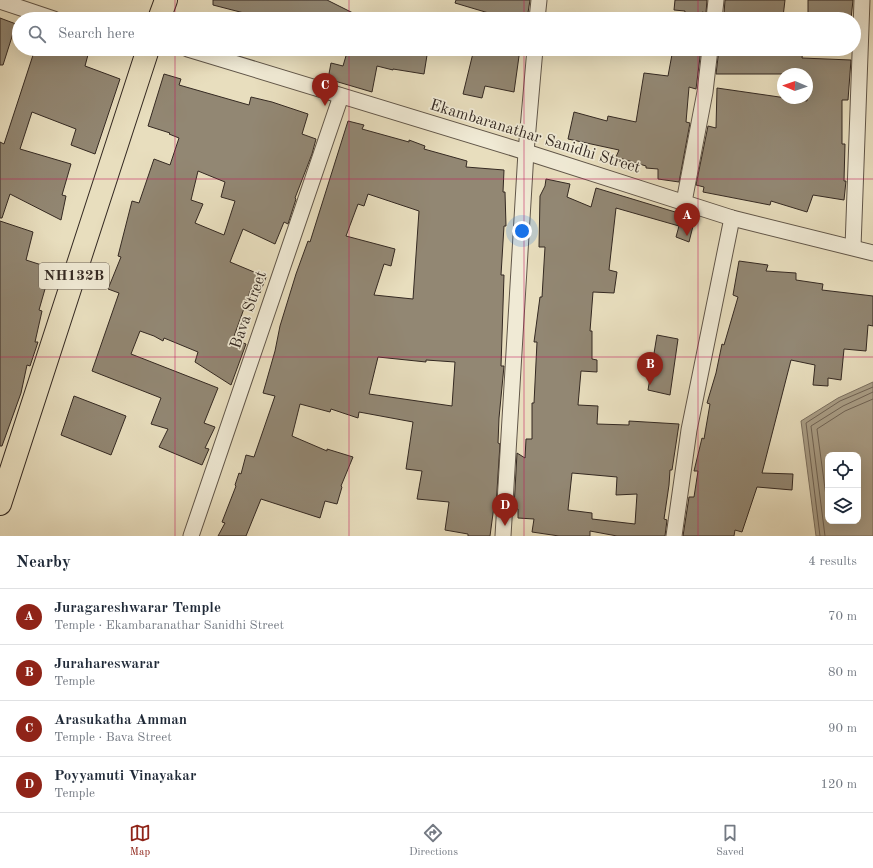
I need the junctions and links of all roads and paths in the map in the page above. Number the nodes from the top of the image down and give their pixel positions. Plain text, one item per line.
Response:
1 (166, 0) edge
2 (539, 0) edge
3 (716, 0) edge
4 (862, 0) edge
5 (0, 1) edge
6 (33, 12) edge
7 (162, 12) edge
8 (538, 12) edge
9 (715, 12) edge
10 (861, 27) edge
11 (146, 56) edge
12 (211, 56) edge
13 (534, 56) edge
14 (709, 56) edge
15 (860, 56) edge
16 (341, 96) junction
17 (526, 152) junction
18 (684, 202) junction
19 (732, 218) junction
20 (853, 247) junction
21 (873, 253) edge
22 (0, 504) edge
23 (191, 536) edge
24 (503, 536) edge
25 (674, 536) edge

1 - 7 highway
2 - 8 street
3 - 9 street
4 - 10 street
5 - 6 street
11 - 22 highway, NH132B
12 - 16 street, Ekambaranathar Sanidhi Street
13 - 17 street
14 - 18 street
15 - 20 street
16 - 17 street, Ekambaranathar Sanidhi Street
16 - 23 street, Bava Street
17 - 18 street, Ekambaranathar Sanidhi Street
17 - 24 street
18 - 19 street, Ekambaranathar Sanidhi Street
19 - 20 street, Ekambaranathar Sanidhi Street
19 - 25 street
20 - 21 street, Ekambaranathar Sanidhi Street

